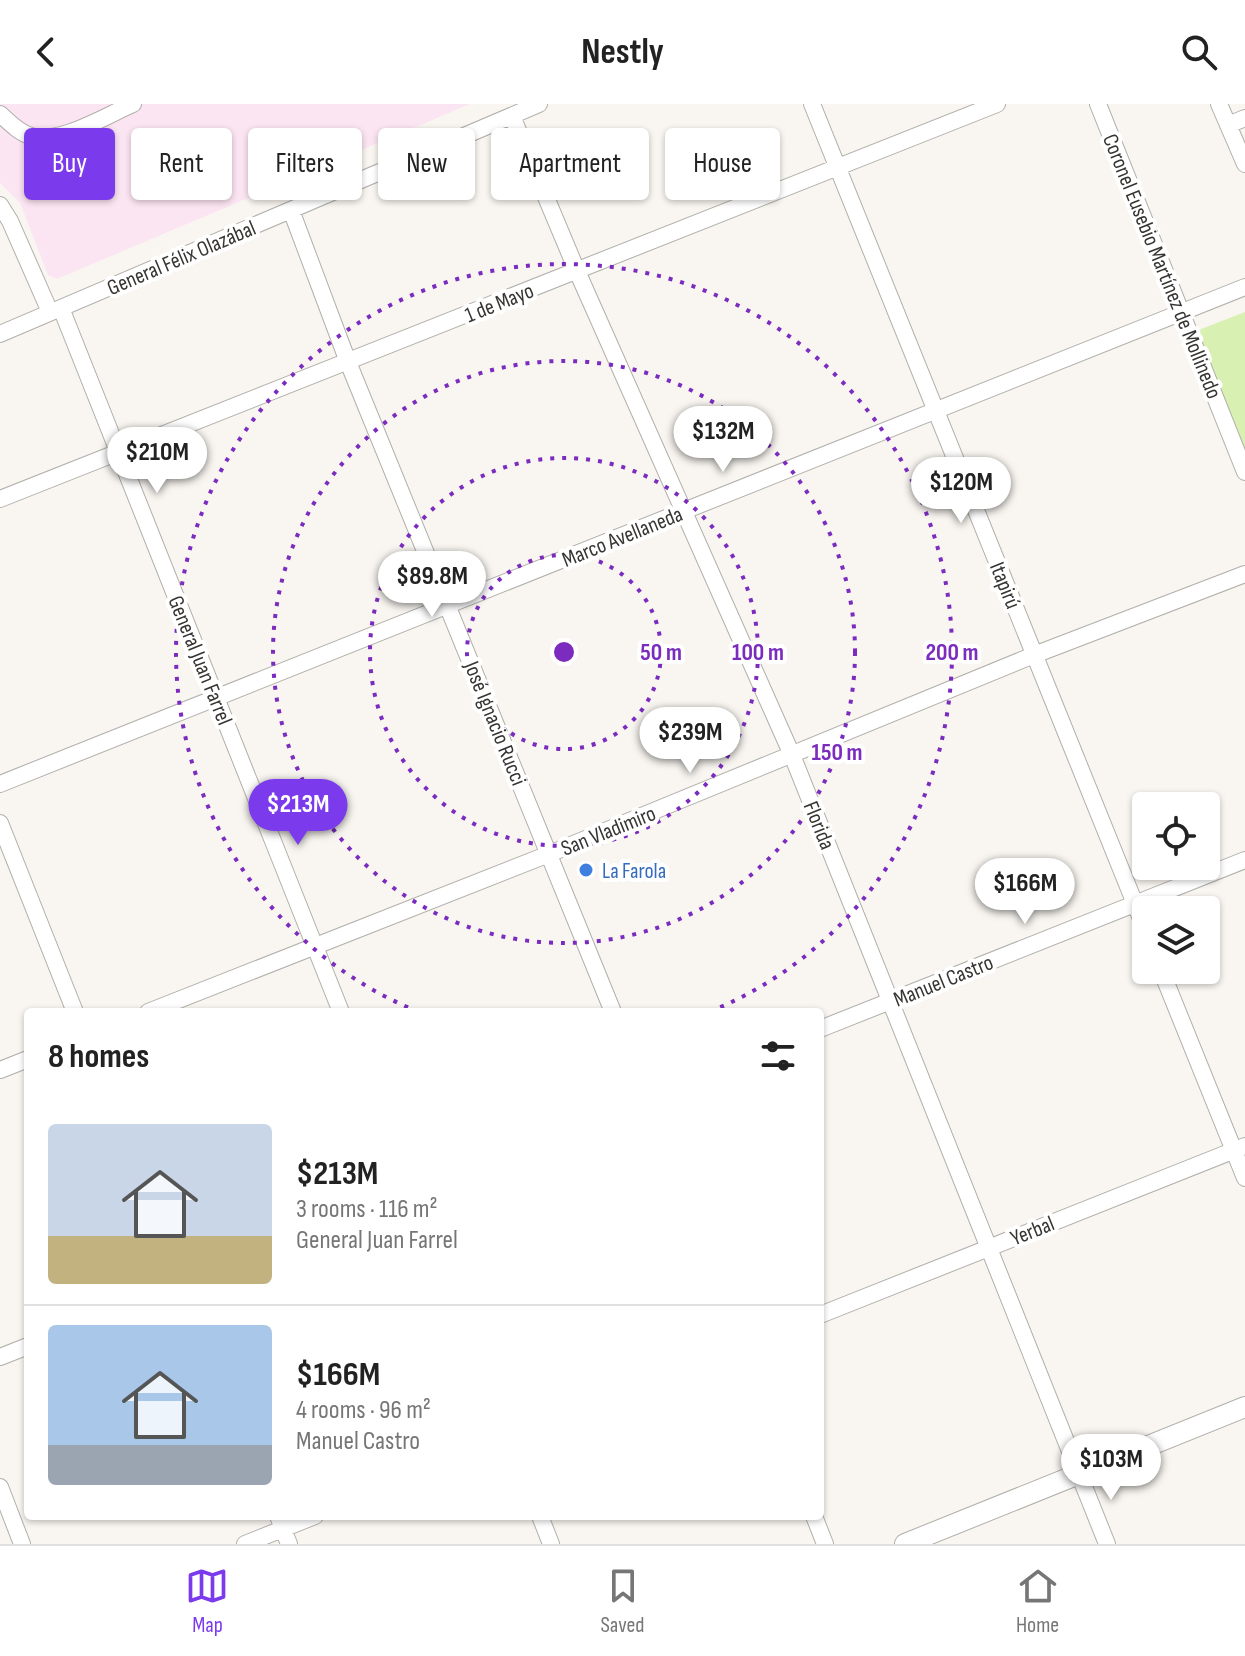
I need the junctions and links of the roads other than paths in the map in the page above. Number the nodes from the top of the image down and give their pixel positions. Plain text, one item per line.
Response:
1 (133, 104) edge
2 (539, 104) edge
3 (812, 104) edge
4 (997, 104) edge
5 (1098, 104) edge
6 (1219, 104) edge
7 (0, 114) edge
8 (512, 116) junction
9 (1245, 118) edge
10 (1228, 125) junction
11 (1245, 164) edge
12 (837, 168) junction
13 (0, 205) edge
14 (291, 210) junction
15 (577, 271) junction
16 (1245, 287) edge
17 (55, 310) junction
18 (1182, 314) junction
19 (0, 334) edge
20 (348, 362) junction
21 (937, 411) junction
22 (118, 452) junction
23 (1245, 472) edge
24 (0, 499) edge
25 (684, 511) junction
26 (1245, 574) edge
27 (448, 606) junction
28 (1034, 655) junction
29 (216, 698) junction
30 (792, 755) junction
31 (0, 784) edge
32 (0, 823) edge
33 (549, 854) junction
34 (1245, 860) edge
35 (1132, 896) edge
36 (1153, 896) edge
37 (1132, 904) edge
38 (316, 946) junction
39 (1167, 984) edge
40 (891, 1002) junction
41 (73, 1008) edge
42 (158, 1008) edge
43 (339, 1008) edge
44 (611, 1008) edge
45 (824, 1027) edge
46 (24, 1061) edge
47 (0, 1070) edge
48 (1239, 1148) edge
49 (1245, 1178) edge
50 (988, 1248) junction
51 (824, 1313) edge
52 (24, 1348) edge
53 (0, 1357) edge
54 (1245, 1407) edge
55 (1079, 1474) junction
56 (0, 1487) edge
57 (306, 1520) edge
58 (542, 1520) edge
59 (816, 1520) edge
60 (284, 1530) edge
61 (22, 1544) edge
62 (245, 1544) edge
63 (551, 1544) edge
64 (825, 1544) edge
65 (905, 1544) edge
66 (1107, 1544) edge

1 - 7 street
2 - 8 street, General Félix Olazábal
3 - 12 street, Itapirú
4 - 12 street, 1 de Mayo
5 - 18 street, Coronel Eusebio Martínez de Mollinedo
6 - 10 street
8 - 14 street, General Félix Olazábal
8 - 15 street, Florida
9 - 10 street
10 - 11 street
12 - 15 street, 1 de Mayo
12 - 21 street, Itapirú
13 - 17 street, General Juan Farrel
14 - 17 street, General Félix Olazábal
14 - 20 street, José Ignacio Rucci
15 - 20 street, 1 de Mayo
15 - 25 street, Florida
16 - 18 street, Marco Avellaneda
17 - 19 street, General Félix Olazábal
17 - 22 street, General Juan Farrel
18 - 21 street, Marco Avellaneda
18 - 23 street, Coronel Eusebio Martínez de Mollinedo
20 - 22 street, 1 de Mayo
20 - 27 street, José Ignacio Rucci
21 - 25 street, Marco Avellaneda
21 - 28 street, Itapirú
22 - 24 street, 1 de Mayo
22 - 29 street, General Juan Farrel
25 - 27 street, Marco Avellaneda
25 - 30 street, Florida
26 - 28 street, San Vladimiro
27 - 29 street, Marco Avellaneda
27 - 33 street, José Ignacio Rucci
28 - 30 street, San Vladimiro
28 - 35 street, Itapirú
29 - 31 street, Marco Avellaneda
29 - 38 street, General Juan Farrel
30 - 33 street, San Vladimiro
30 - 40 street, Florida
32 - 41 street
33 - 38 street, San Vladimiro
33 - 44 street, José Ignacio Rucci
34 - 36 street, Manuel Castro
37 - 40 street, Manuel Castro
38 - 42 street, San Vladimiro
38 - 43 street, General Juan Farrel
39 - 48 street
40 - 45 street, Manuel Castro
40 - 50 street, Florida
46 - 47 street
48 - 49 street
48 - 50 street, Yerbal
50 - 51 street, Yerbal
50 - 55 street, Florida
52 - 53 street
54 - 55 main road
55 - 65 main road
55 - 66 street, Florida
56 - 61 street
57 - 60 street
58 - 63 street
59 - 64 street
60 - 62 street

